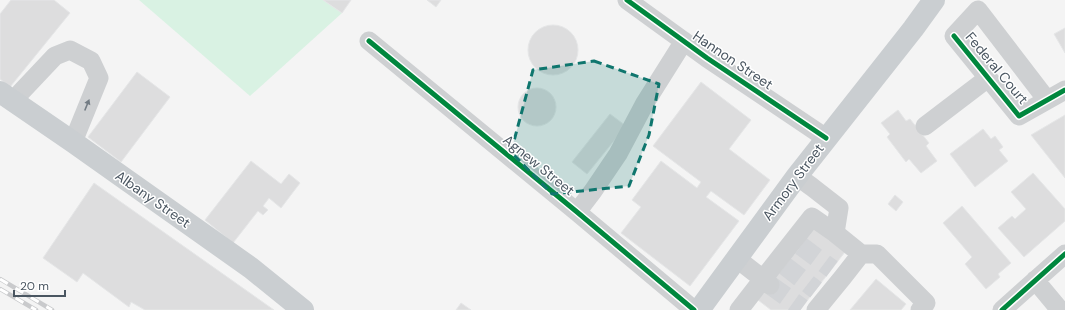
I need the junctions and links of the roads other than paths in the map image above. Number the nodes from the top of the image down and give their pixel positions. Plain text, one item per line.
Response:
1 (627, 0) edge
2 (934, 0) edge
3 (369, 40) dead end
4 (684, 41) junction
5 (988, 78) junction
6 (1065, 90) edge
7 (7, 97) edge
8 (1047, 100) junction
9 (925, 126) dead end
10 (826, 138) junction
11 (73, 142) junction
12 (797, 176) junction
13 (577, 212) junction
14 (836, 234) junction
15 (861, 254) junction
16 (1065, 254) edge
17 (736, 258) junction
18 (882, 260) junction
19 (1035, 280) junction
20 (767, 282) junction
21 (813, 303) edge
22 (303, 310) edge
23 (694, 310) edge
24 (699, 310) edge
25 (739, 310) edge
26 (911, 310) edge
27 (920, 310) edge
28 (1002, 310) edge
29 (1060, 310) edge

1 - 4 street, Hannon Street
2 - 10 main road, Armory Street
3 - 13 street, Agnew Street
4 - 10 street, Hannon Street
4 - 13 street
5 - 8 street, Federal Court
5 - 8 street, Federal Court
5 - 9 street
6 - 8 street, Federal Court
7 - 11 main road, Albany Street
11 -> 7 street
10 - 12 main road, Armory Street
11 - 22 main road, Albany Street
12 - 14 street
12 - 17 main road, Armory Street
13 - 23 street, Agnew Street
14 - 15 street
14 - 20 street
15 - 18 street
15 - 21 street
16 - 19 street
17 - 20 street
17 - 24 main road, Armory Street
18 - 26 street
18 - 27 street
19 - 28 street
19 - 29 street
20 - 25 street

